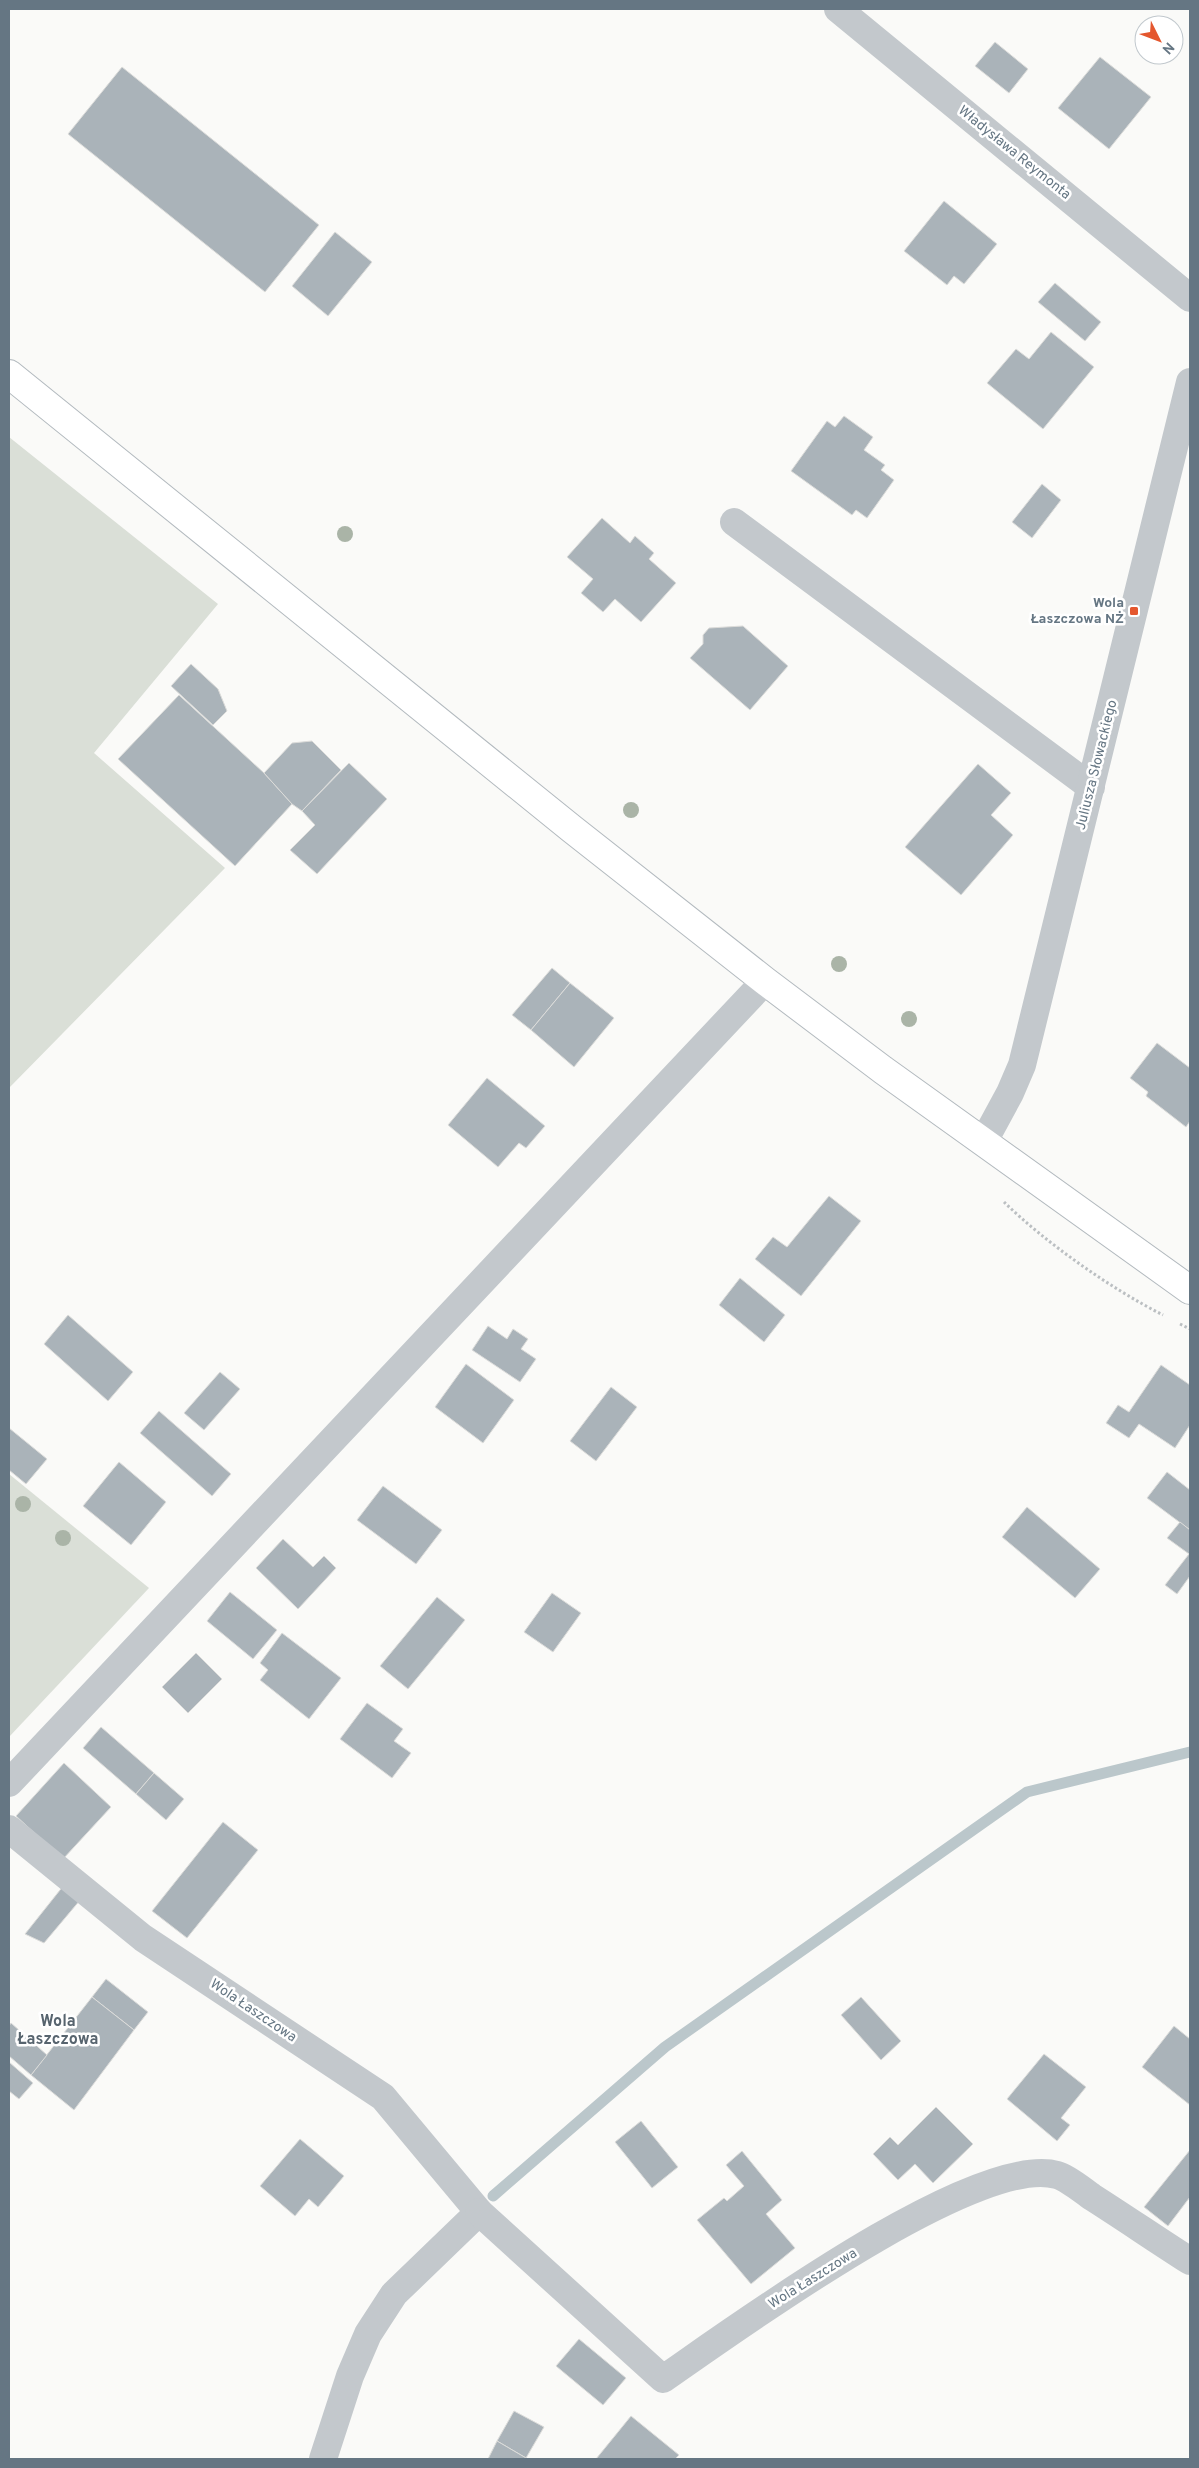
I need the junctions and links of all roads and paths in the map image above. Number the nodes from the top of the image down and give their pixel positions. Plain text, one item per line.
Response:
1 (838, 9) edge
2 (1190, 298) edge
3 (9, 374) edge
4 (1190, 382) edge
5 (734, 522) dead end
6 (1091, 787) junction
7 (765, 982) junction
8 (984, 1140) junction
9 (1190, 1290) edge
10 (9, 1783) edge
11 (9, 1829) edge
12 (479, 2212) junction
13 (1190, 2261) edge
14 (323, 2459) edge

1 - 2 street, Władysława Reymonta
3 - 7 main road
4 - 6 street, Juliusza Słowackiego
5 - 6 street
6 - 8 street, Juliusza Słowackiego
7 - 8 main road
7 - 10 street
8 - 9 main road
11 - 12 street, Wola Łaszczowa
12 - 13 street, Wola Łaszczowa
12 - 14 street

